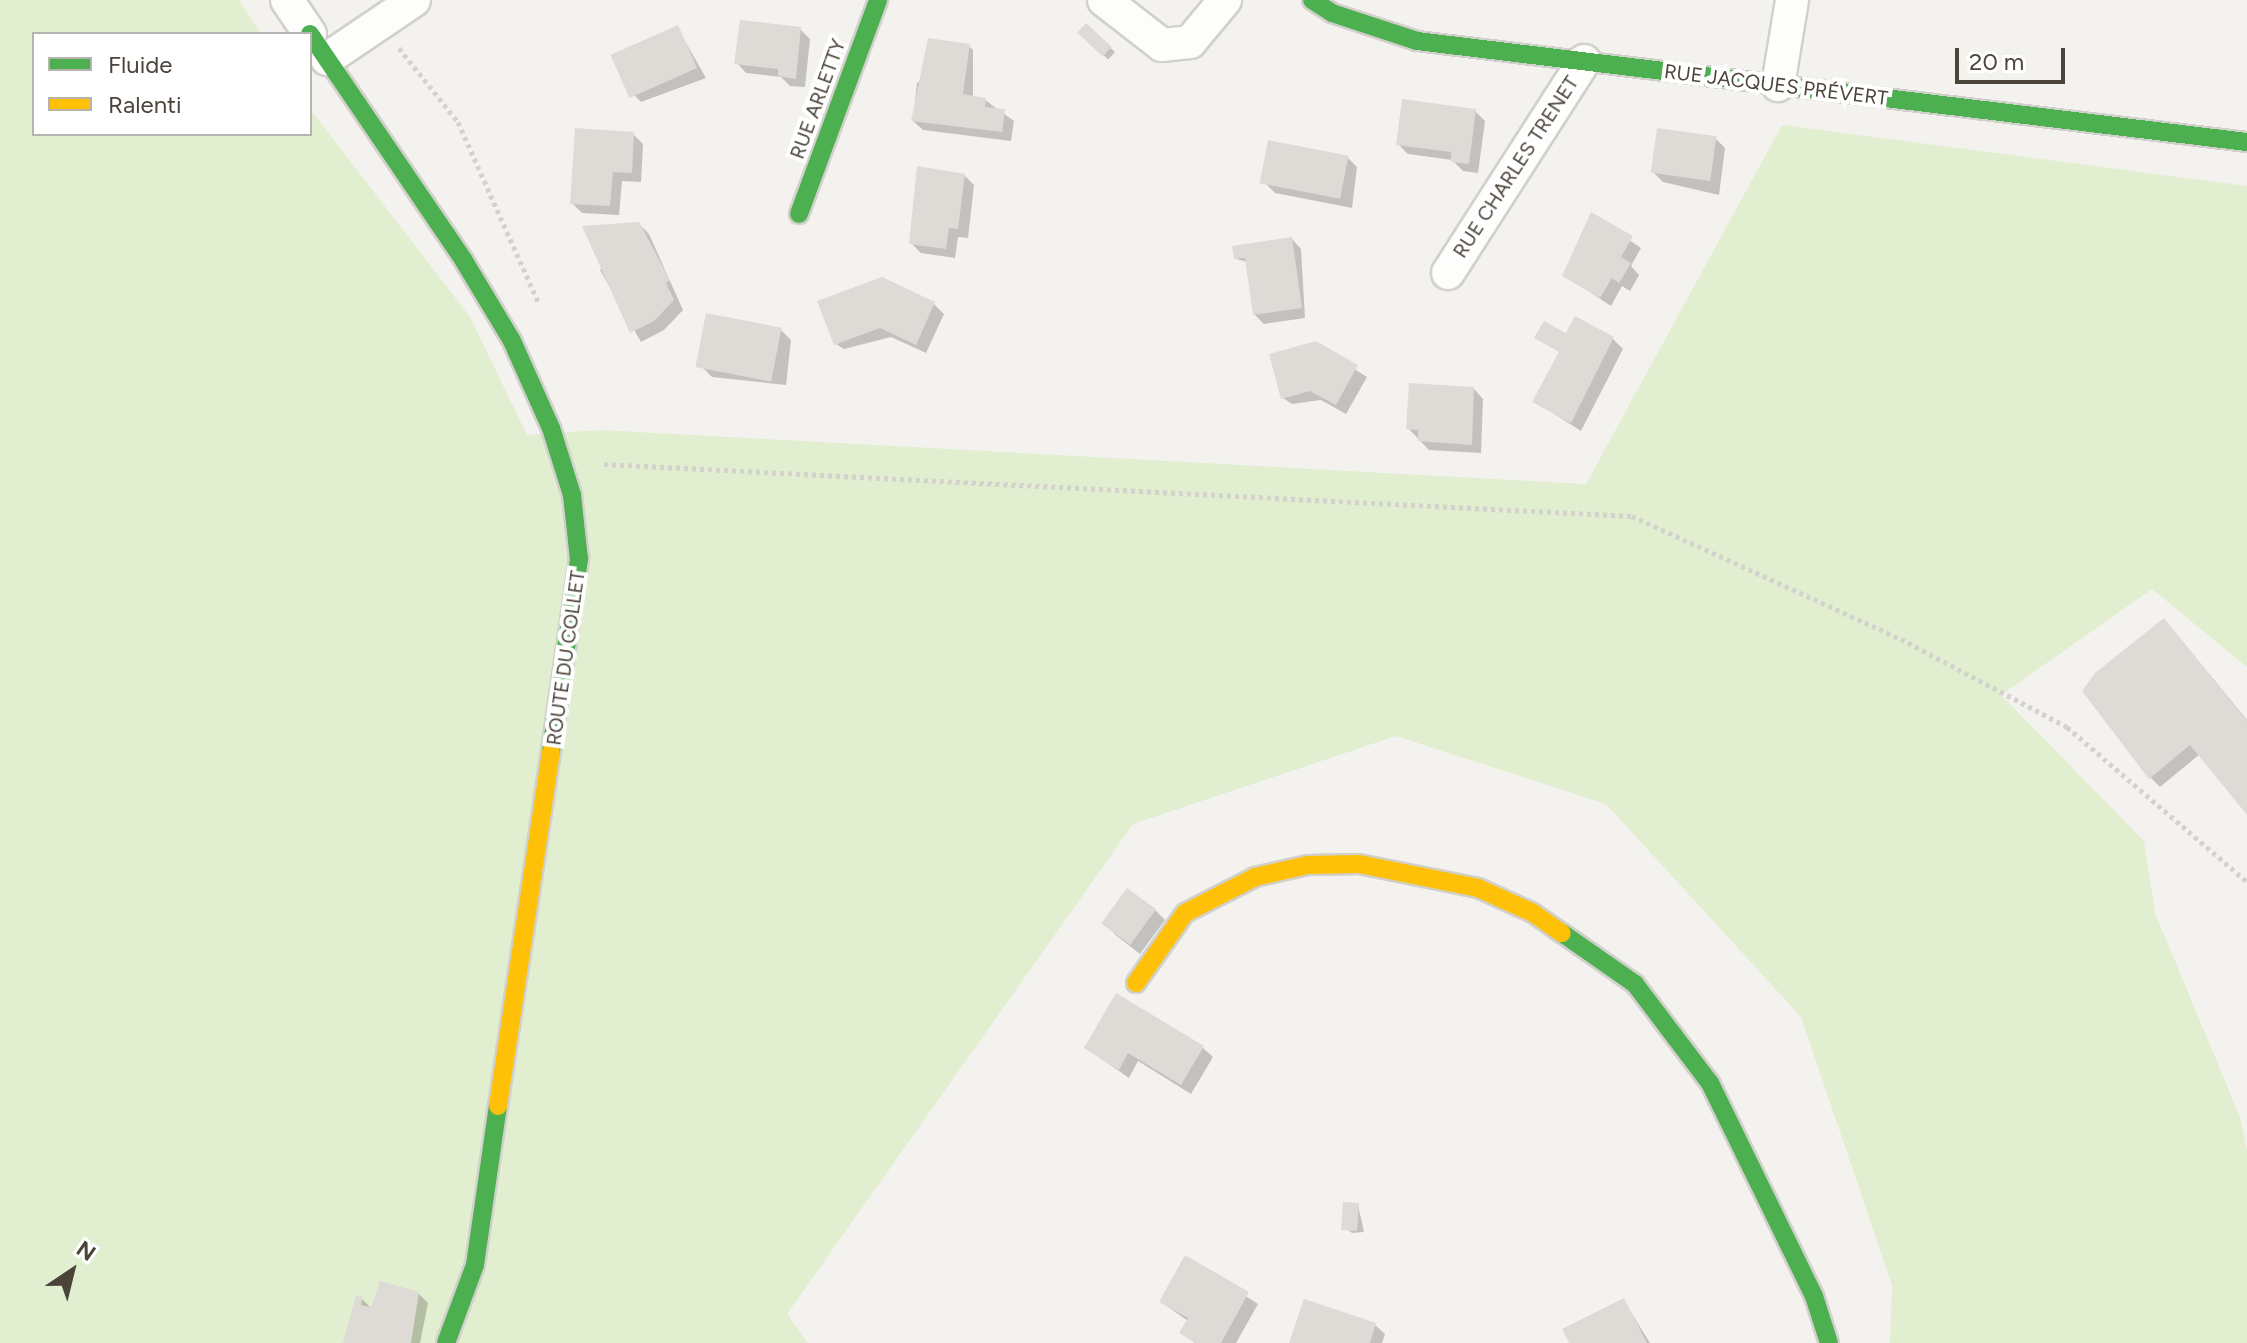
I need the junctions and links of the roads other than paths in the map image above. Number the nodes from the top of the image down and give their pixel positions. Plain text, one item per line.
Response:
1 (287, 0) edge
2 (414, 0) edge
3 (878, 0) edge
4 (1104, 0) edge
5 (1225, 0) edge
6 (1312, 0) edge
7 (1792, 0) edge
8 (308, 32) edge
9 (315, 42) edge
10 (1584, 61) junction
11 (1778, 85) junction
12 (2247, 142) edge
13 (799, 214) dead end
14 (1448, 273) dead end
15 (1136, 983) dead end
16 (446, 1343) edge
17 (1829, 1343) edge

1 - 8 street, ROUTE DU COLLET
2 - 9 street
3 - 13 street, RUE ARLETTY
4 - 5 street
6 - 10 street, RUE JACQUES PRÉVERT
7 - 11 street
9 - 16 street, ROUTE DU COLLET
10 - 11 street, RUE JACQUES PRÉVERT
10 - 14 street, RUE CHARLES TRENET
11 - 12 street, RUE JACQUES PRÉVERT
15 - 17 street

